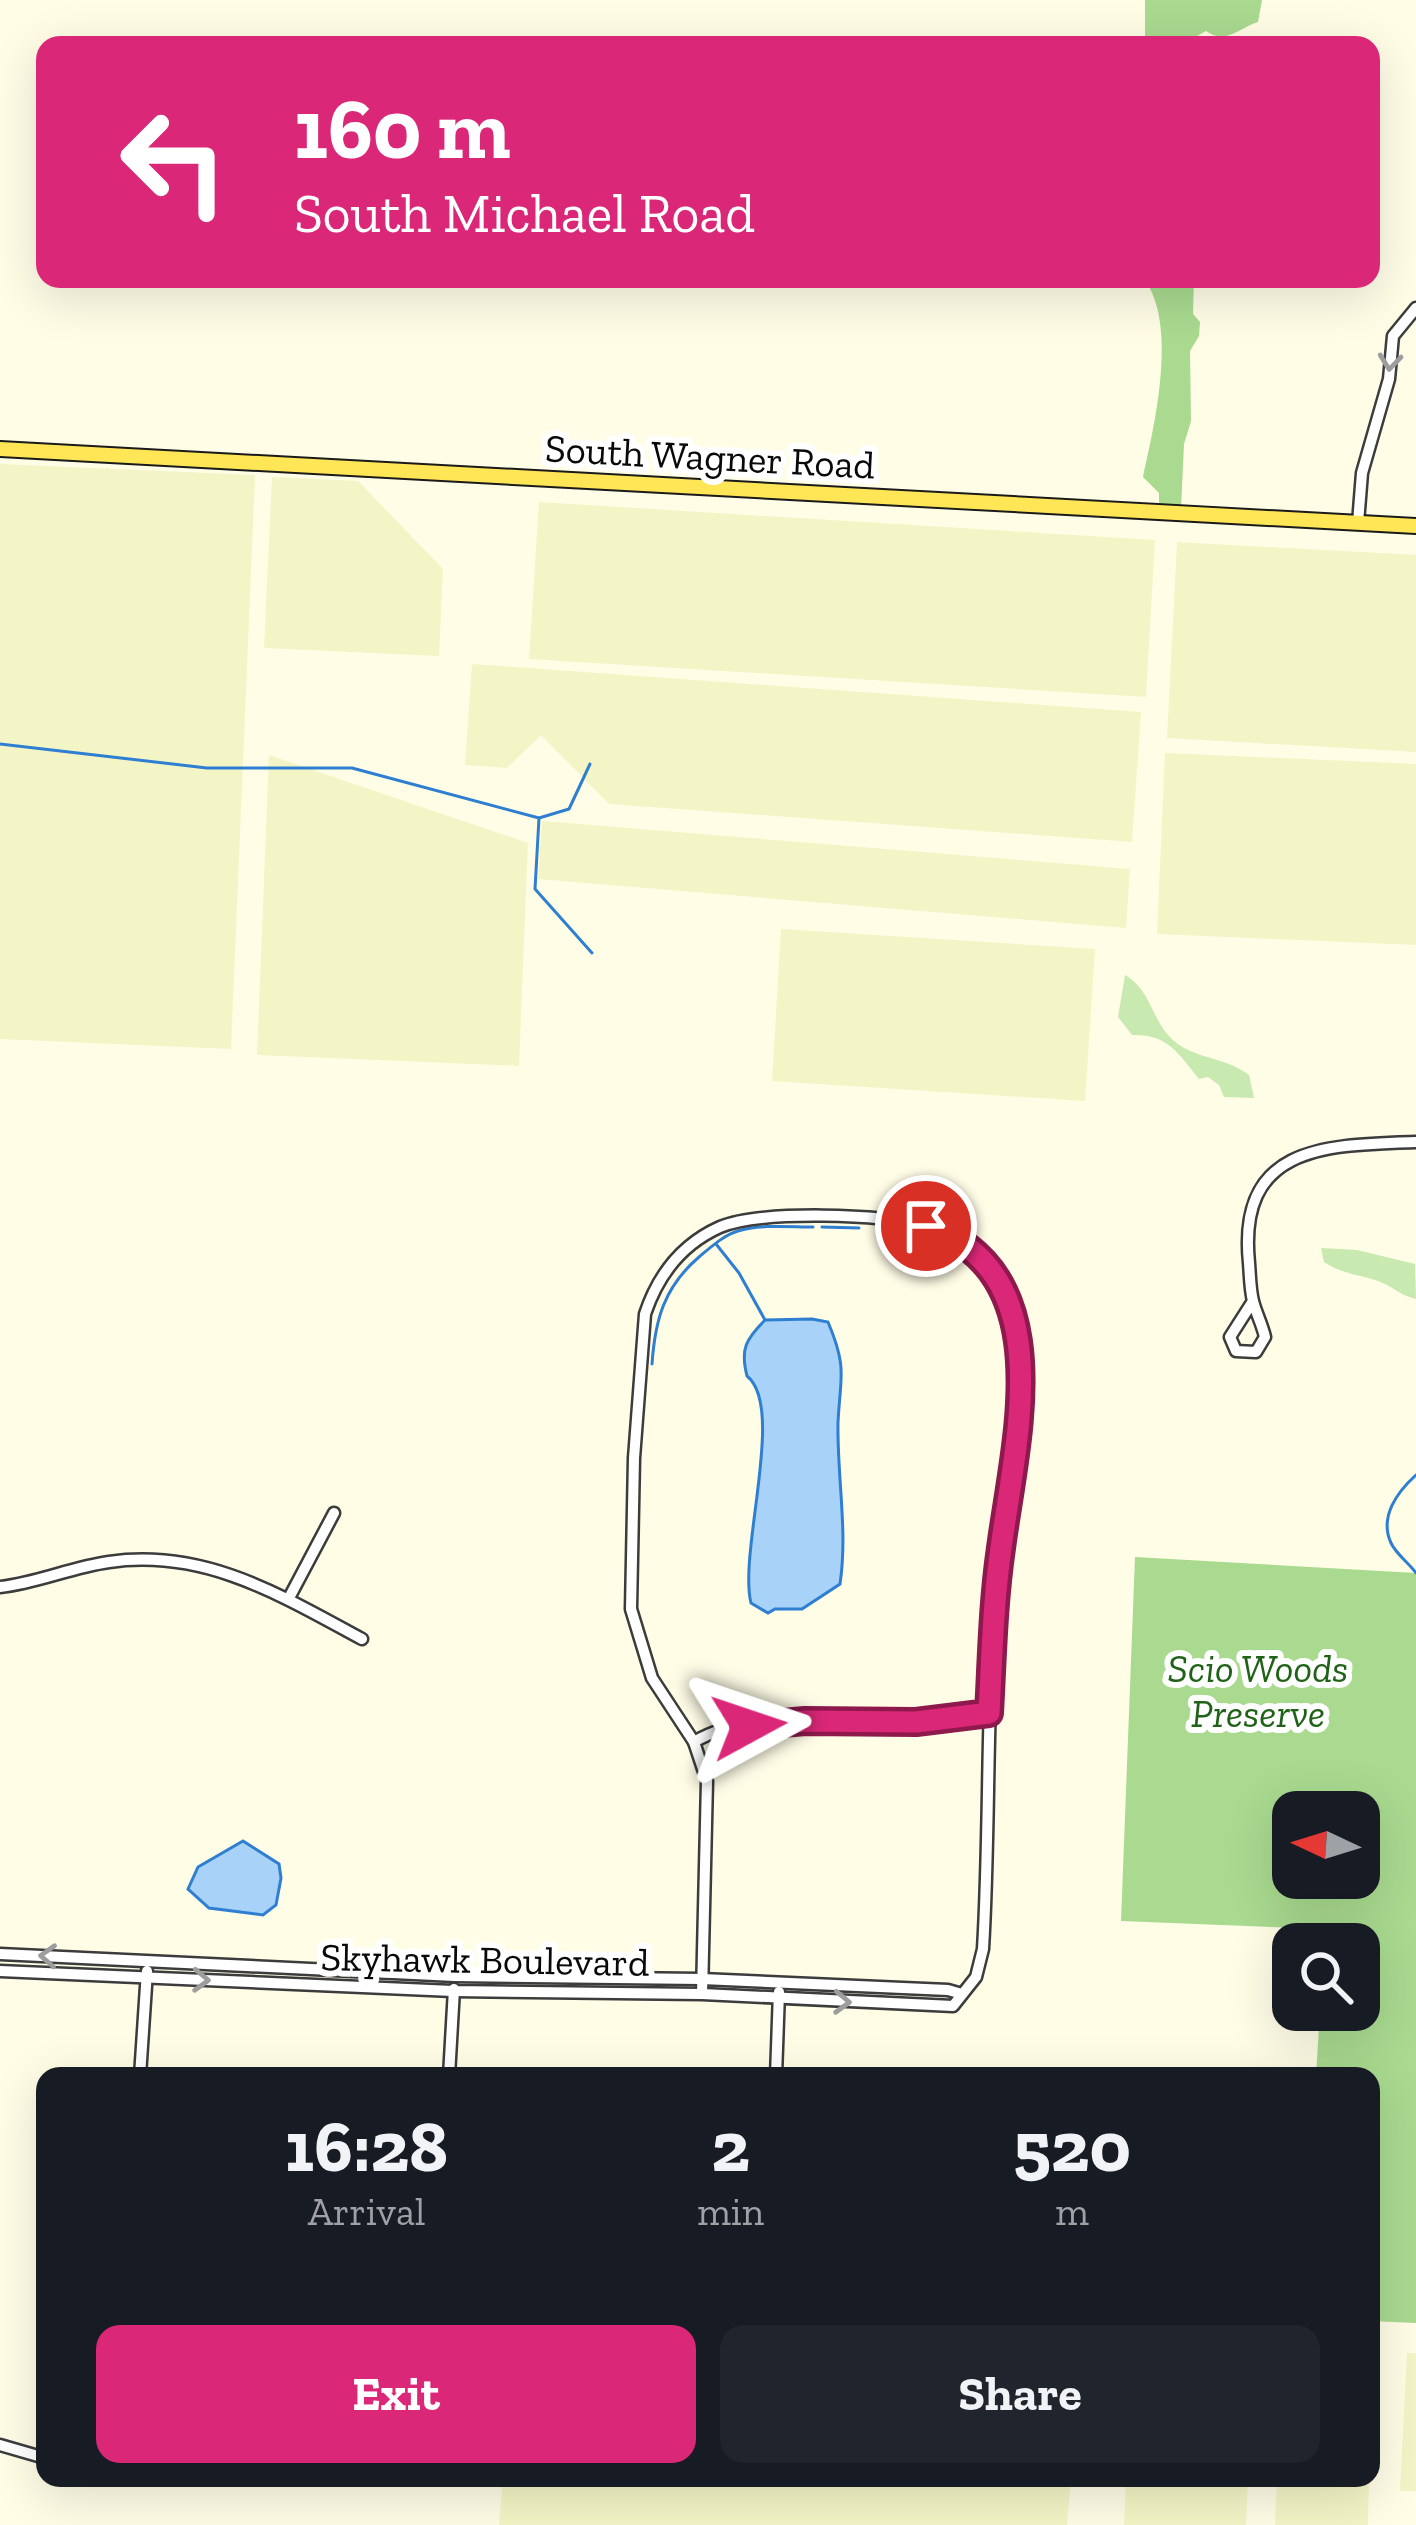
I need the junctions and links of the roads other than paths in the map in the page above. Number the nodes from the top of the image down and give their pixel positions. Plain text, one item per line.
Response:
1 (1416, 308) edge
2 (0, 449) edge
3 (1358, 523) junction
4 (1416, 526) edge
5 (1416, 1142) edge
6 (1253, 1301) junction
7 (334, 1513) dead end
8 (0, 1587) edge
9 (290, 1598) junction
10 (362, 1639) dead end
11 (989, 1713) junction
12 (694, 1742) junction
13 (0, 1954) edge
14 (147, 1962) junction
15 (0, 1971) edge
16 (455, 1976) junction
17 (146, 1978) junction
18 (702, 1979) junction
19 (779, 1983) junction
20 (453, 1991) junction
21 (702, 1994) junction
22 (962, 1994) junction
23 (779, 2000) junction
24 (141, 2067) edge
25 (449, 2067) edge
26 (776, 2067) edge
27 (0, 2445) edge
28 (36, 2455) edge

1 -> 3 street
2 - 3 main road, South Wagner Road
3 - 4 main road, South Wagner Road
5 - 6 street
6 - 6 street
7 - 9 street
8 - 9 street
9 - 10 street
11 - 12 street
11 - 12 street
11 - 22 street
12 - 18 street
14 -> 13 street, Skyhawk Boulevard
14 - 16 street, Skyhawk Boulevard
14 - 17 street
15 - 17 street, Skyhawk Boulevard
16 - 18 street, Skyhawk Boulevard
16 - 20 street
17 -> 20 street, Skyhawk Boulevard
17 - 24 street
18 - 19 street, Skyhawk Boulevard
18 - 21 street
19 - 22 street, Skyhawk Boulevard
19 - 23 street
20 - 21 street, Skyhawk Boulevard
20 - 25 street
21 - 23 street, Skyhawk Boulevard
23 -> 22 street, Skyhawk Boulevard
23 - 26 street
27 - 28 street

